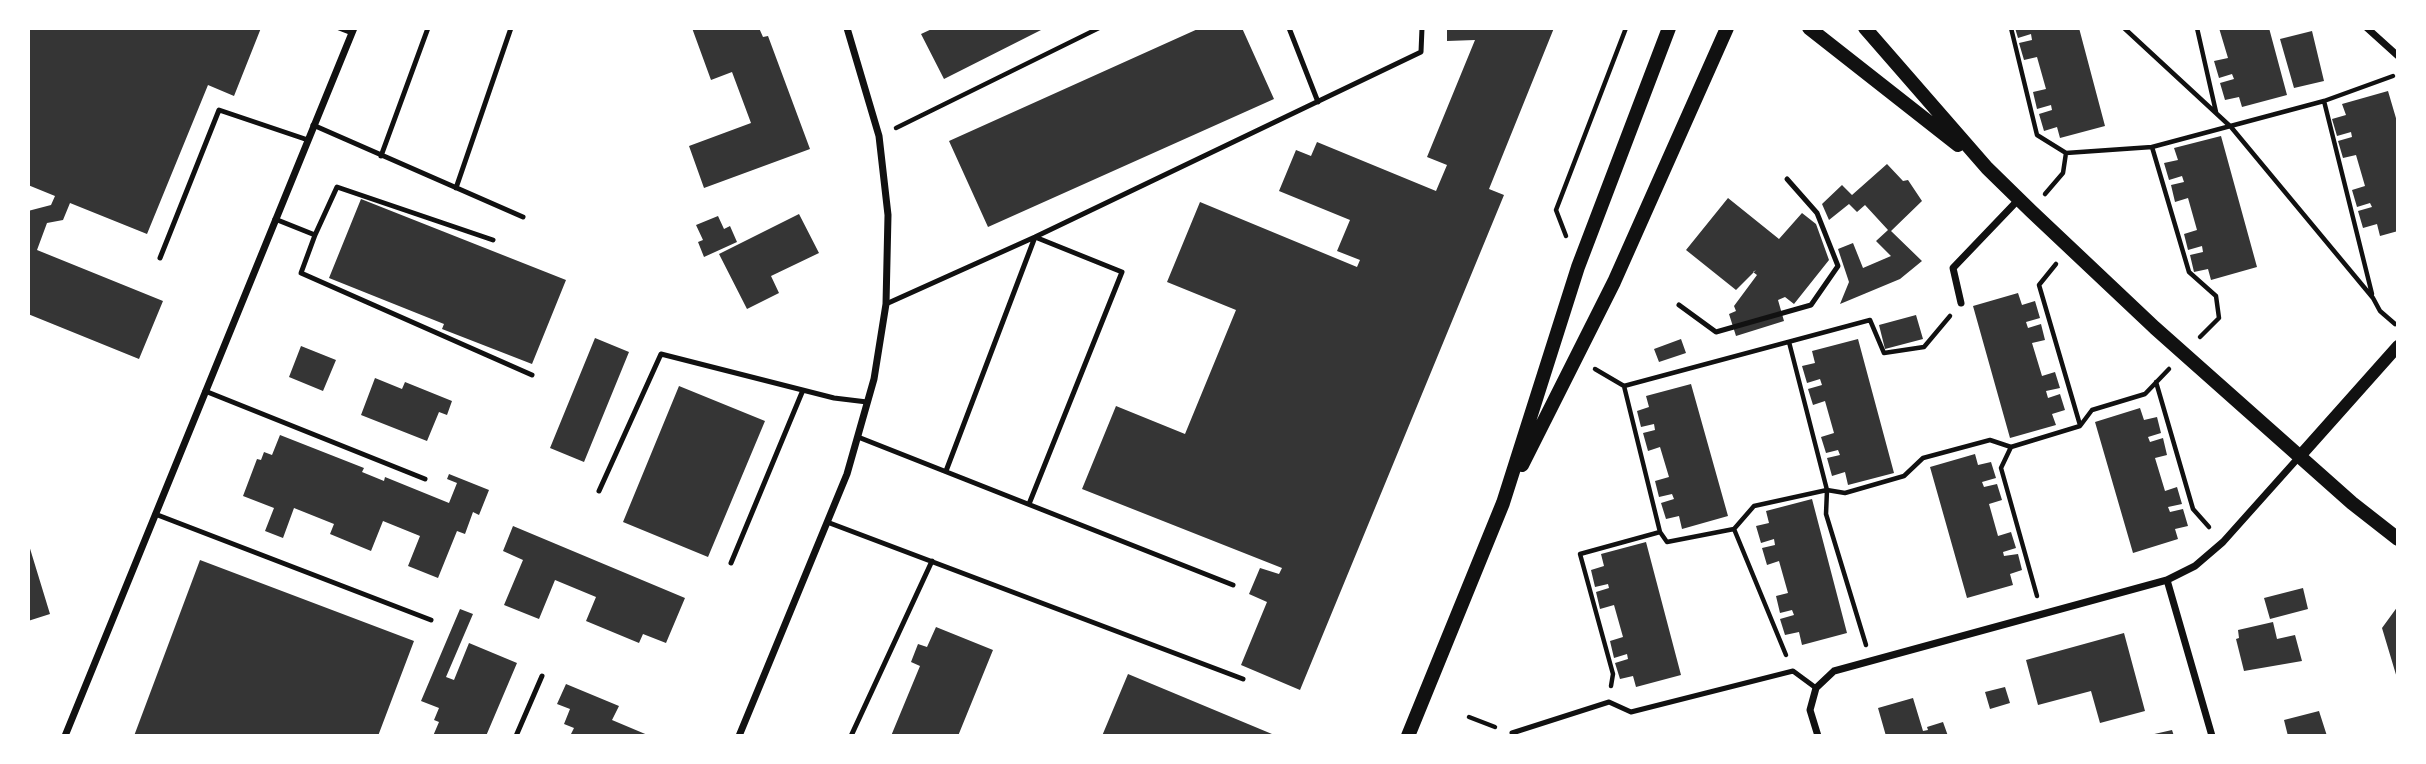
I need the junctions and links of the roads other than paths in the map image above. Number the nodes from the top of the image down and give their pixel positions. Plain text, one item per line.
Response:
1 (339, 28) edge
2 (428, 28) edge
3 (511, 28) edge
4 (858, 28) edge
5 (1289, 28) edge
6 (1422, 28) edge
7 (1668, 28) edge
8 (1727, 28) edge
9 (1809, 28) edge
10 (1865, 28) edge
11 (2367, 28) edge
12 (353, 30) edge
13 (848, 30) edge
14 (2398, 56) edge
15 (1318, 102) junction
16 (313, 125) junction
17 (308, 140) junction
18 (382, 156) junction
19 (1987, 168) junction
20 (1787, 179) dead end
21 (456, 188) junction
22 (2019, 199) junction
23 (523, 218) dead end
24 (275, 219) junction
25 (315, 235) junction
26 (1035, 237) junction
27 (493, 240) dead end
28 (160, 258) dead end
29 (886, 303) junction
30 (1961, 303) road end
31 (1679, 305) dead end
32 (2398, 346) edge
33 (532, 375) dead end
34 (803, 390) junction
35 (205, 391) junction
36 (867, 402) junction
37 (858, 437) junction
38 (2300, 456) junction
39 (946, 471) junction
40 (425, 479) dead end
41 (599, 491) dead end
42 (1503, 503) junction
43 (1029, 504) junction
44 (155, 514) junction
45 (827, 522) junction
46 (2398, 539) edge
47 (932, 561) junction
48 (731, 564) dead end
49 (2167, 580) junction
50 (1233, 585) dead end
51 (431, 620) dead end
52 (542, 676) dead end
53 (1243, 679) dead end
54 (1815, 688) junction
55 (1512, 733) road end
56 (65, 736) edge
57 (516, 736) edge
58 (739, 736) edge
59 (851, 736) edge
60 (1408, 736) edge
61 (1818, 736) edge
62 (2212, 736) edge

1 - 12 lane
2 - 18 lane
3 - 21 lane
4 - 13 lane
5 - 15 lane
6 - 15 lane
7 - 42 main road
8 - 42 main road
9 - 19 main road
10 - 19 main road
11 - 14 street
12 - 16 street
13 - 29 street
15 - 26 lane
16 - 17 street
16 - 18 lane
17 - 24 street
17 - 28 lane
18 - 21 lane
19 - 22 main road
20 - 31 lane
21 - 23 lane
22 - 30 street
22 - 38 main road
24 - 25 lane
24 - 35 street
25 - 27 lane
25 - 33 lane
26 - 29 lane
26 - 39 lane
26 - 43 lane
29 - 36 street
32 - 38 street
34 - 36 lane
34 - 41 lane
34 - 48 lane
35 - 40 lane
35 - 44 street
36 - 37 street
37 - 39 lane
37 - 45 street
38 - 46 main road
38 - 49 street
39 - 43 lane
42 - 60 main road
43 - 50 lane
44 - 51 lane
44 - 56 street
45 - 47 lane
45 - 58 street
47 - 53 lane
47 - 59 lane
49 - 54 street
49 - 62 street
52 - 57 lane
54 - 55 lane
54 - 61 street

